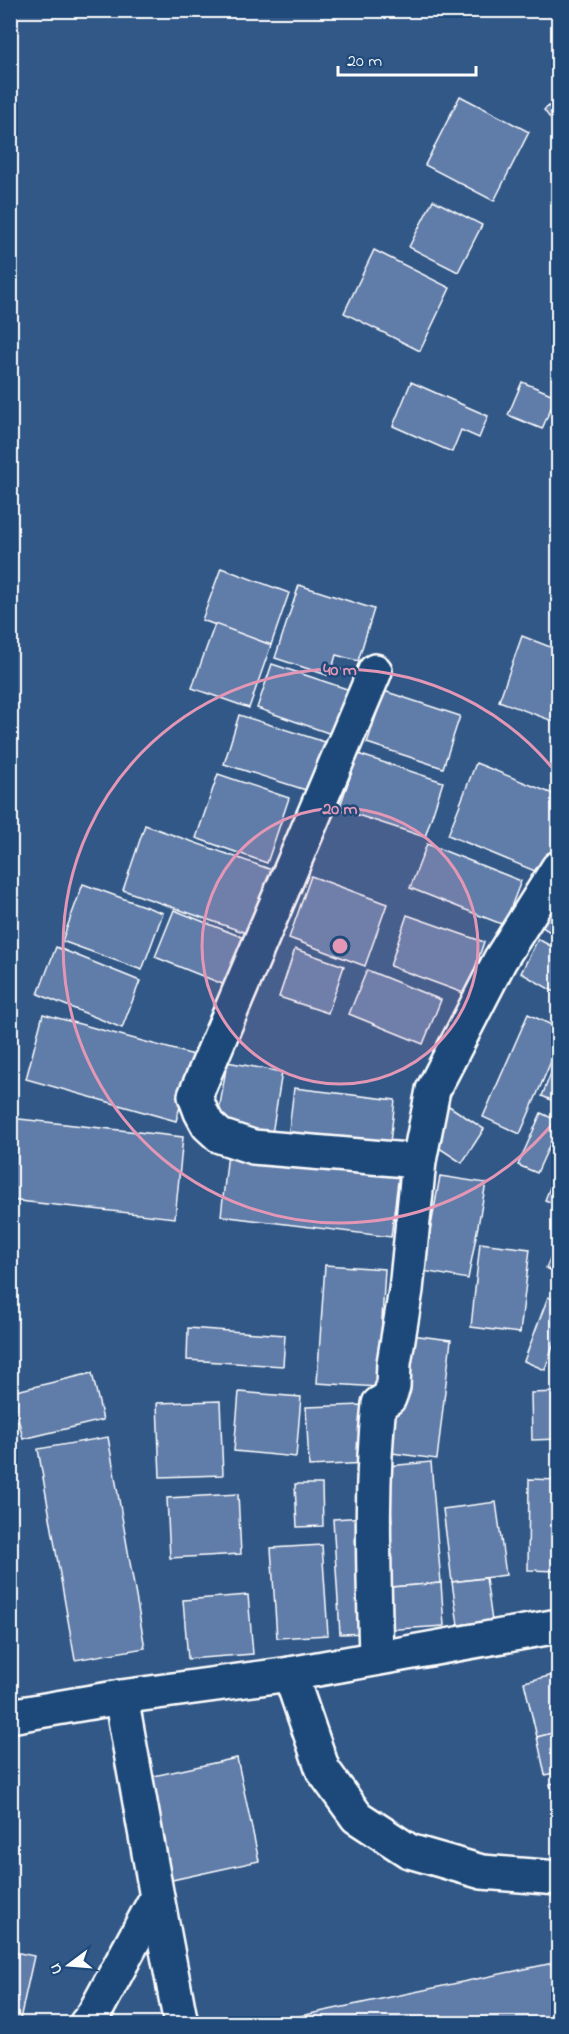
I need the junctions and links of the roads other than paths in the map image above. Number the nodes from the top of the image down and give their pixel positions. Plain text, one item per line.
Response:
1 (375, 671) dead end
2 (558, 868) edge
3 (419, 1161) junction
4 (558, 1626) edge
5 (376, 1658) junction
6 (290, 1674) junction
7 (121, 1697) junction
8 (10, 1716) edge
9 (558, 1878) edge
10 (156, 1897) junction
11 (86, 2024) edge
12 (181, 2024) edge

1 - 3 street
2 - 3 street
3 - 5 street
4 - 5 street
5 - 6 street
6 - 7 street
6 - 9 street
7 - 8 street
7 - 10 street
10 - 11 street
10 - 12 street

